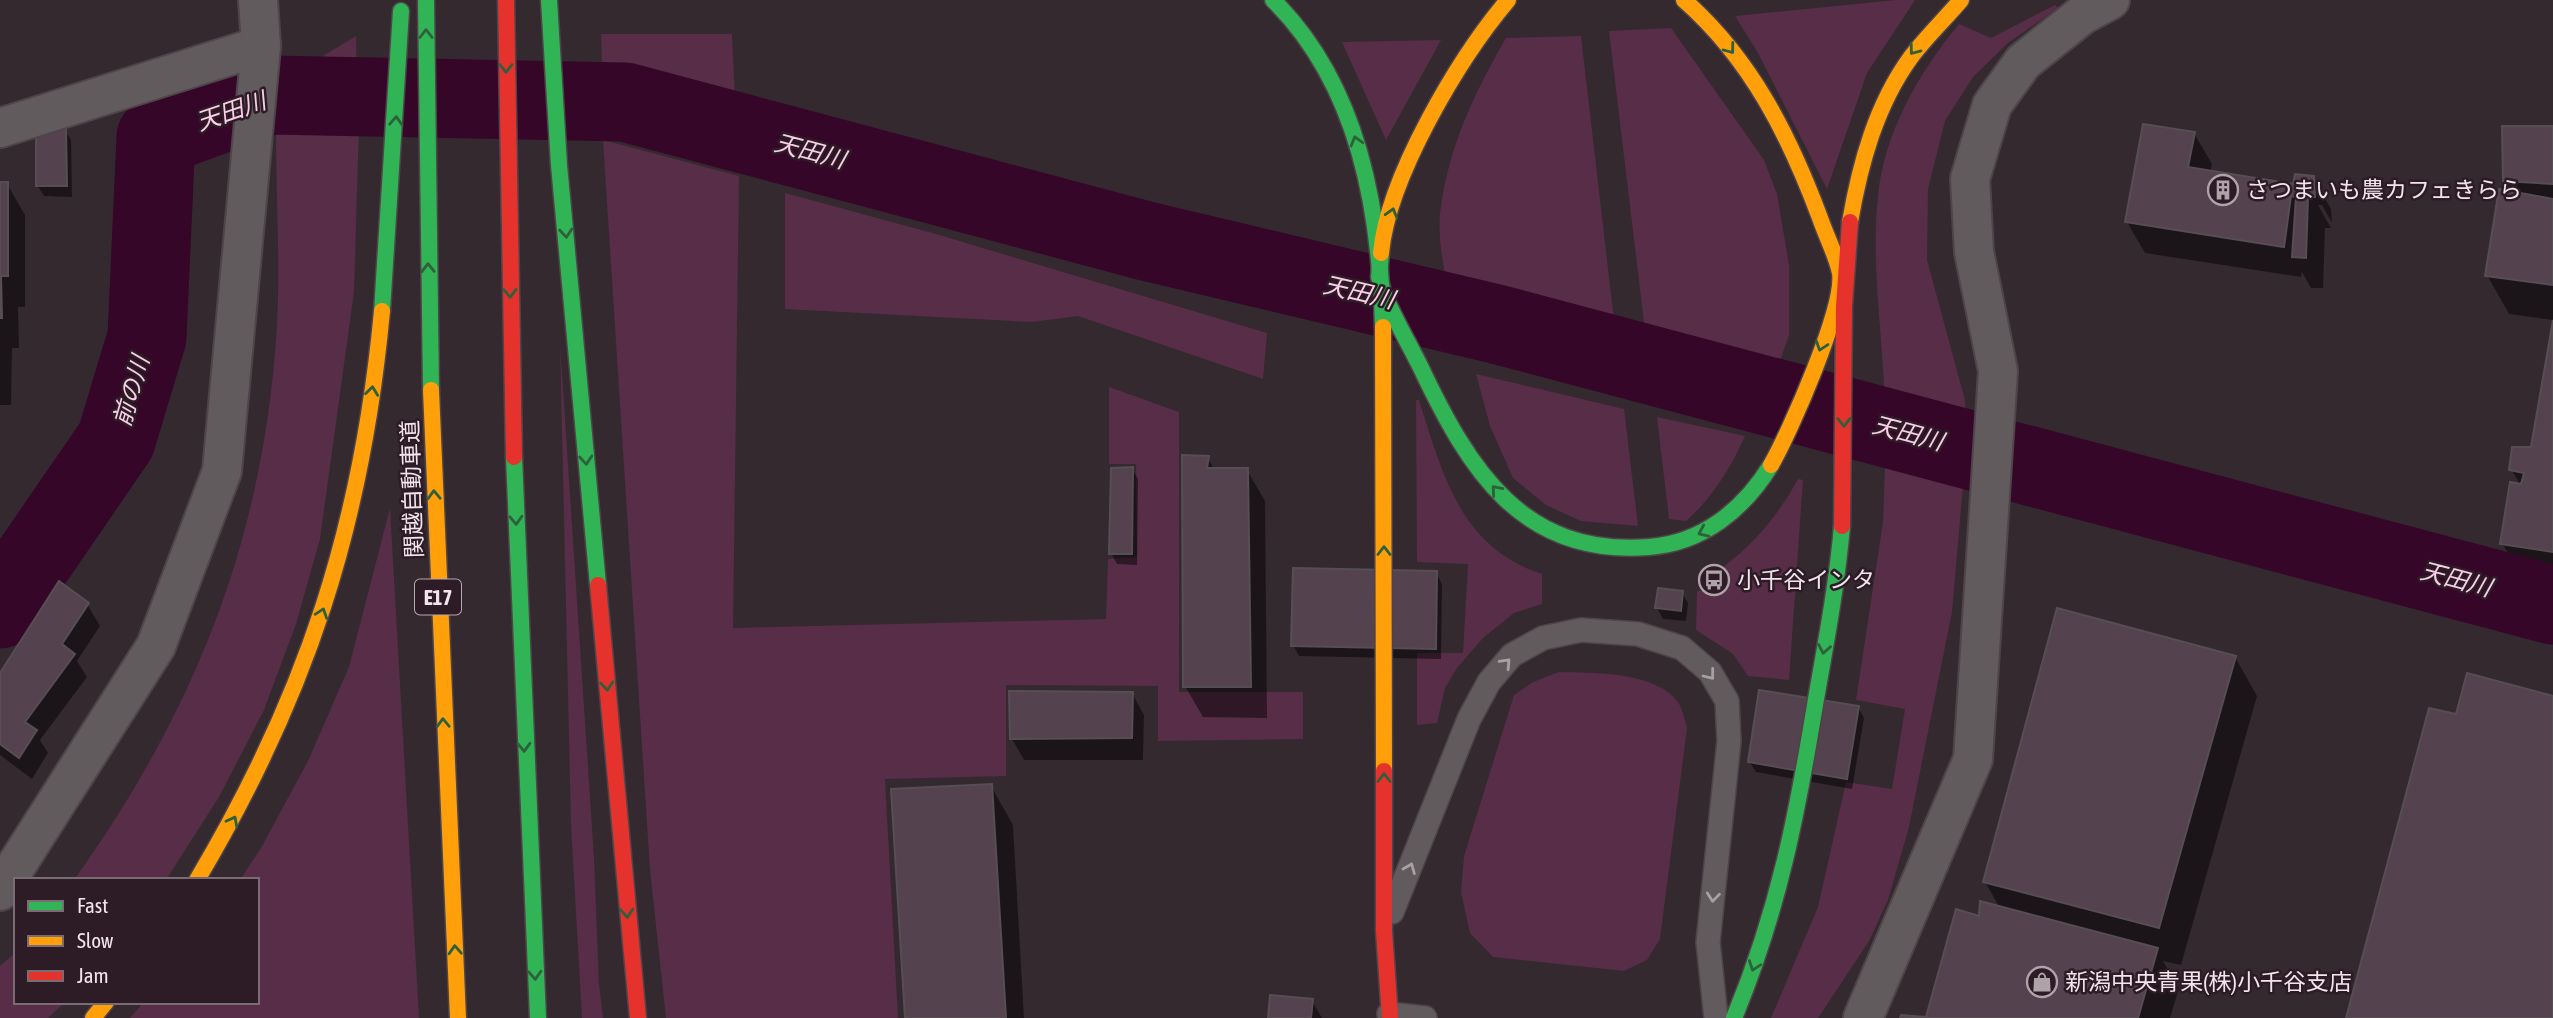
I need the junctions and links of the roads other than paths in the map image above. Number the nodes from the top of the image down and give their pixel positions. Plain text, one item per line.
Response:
1 (258, 0) edge
2 (401, 0) edge
3 (426, 0) edge
4 (506, 0) edge
5 (549, 0) edge
6 (1273, 0) edge
7 (1508, 0) edge
8 (1684, 0) edge
9 (1961, 0) edge
10 (2110, 0) edge
11 (261, 46) junction
12 (0, 128) edge
13 (1379, 280) junction
14 (1842, 281) junction
15 (198, 878) edge
16 (0, 891) edge
17 (1384, 931) junction
18 (1371, 981) dead end
19 (104, 1004) edge
20 (1390, 1016) edge
21 (93, 1018) edge
22 (458, 1018) edge
23 (538, 1018) edge
24 (638, 1018) edge
25 (1425, 1018) edge
26 (1716, 1018) edge
27 (1734, 1018) edge
28 (1863, 1018) edge

1 - 11 street
15 -> 2 highway
22 -> 3 highway, 関越自動車道 / E17
4 -> 23 highway
5 -> 24 highway
13 -> 6 highway
13 -> 7 highway
8 -> 14 highway
9 -> 14 highway
10 - 28 street
11 - 12 street
11 - 16 street
14 -> 13 highway
17 -> 13 highway
14 -> 27 highway
17 - 18 highway
17 - 20 highway
17 -> 26 lane
19 - 21 highway
20 - 25 lane

